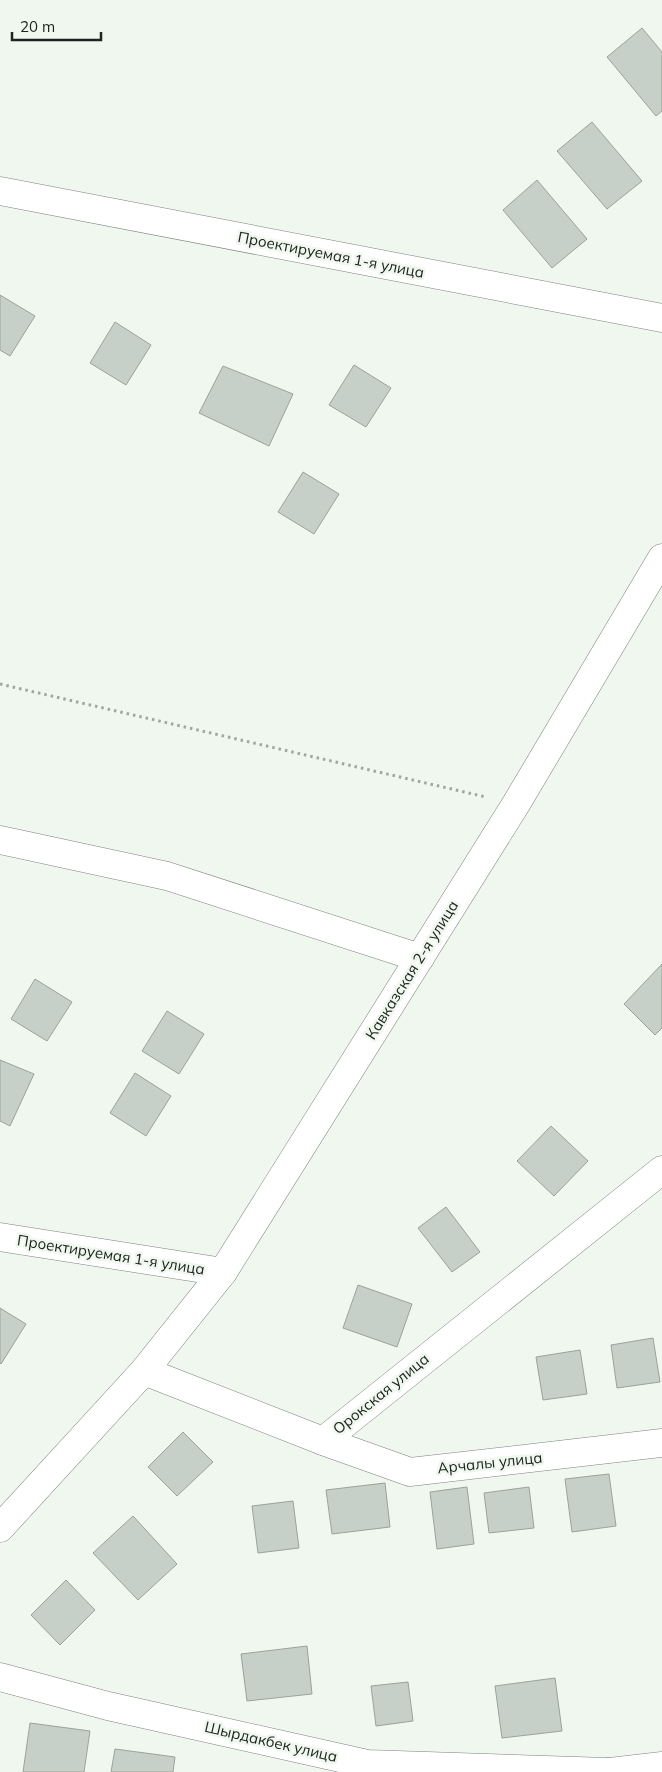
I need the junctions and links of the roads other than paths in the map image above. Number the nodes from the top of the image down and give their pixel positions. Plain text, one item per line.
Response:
1 (0, 191) edge
2 (662, 318) edge
3 (662, 558) edge
4 (0, 840) edge
5 (420, 958) junction
6 (662, 1170) edge
7 (0, 1237) edge
8 (223, 1272) junction
9 (144, 1371) junction
10 (323, 1441) junction
11 (662, 1443) edge
12 (0, 1528) edge
13 (0, 1677) edge
14 (662, 1766) edge
15 (608, 1772) edge

1 - 2 street, Проектируемая 1-я улица
3 - 5 street, Кавказская 2-я улица
4 - 5 street
5 - 8 street, Кавказская 2-я улица
6 - 10 street, Орокская улица
7 - 8 street, Проектируемая 1-я улица
8 - 9 street, Кавказская 2-я улица
9 - 10 street, Орокская улица
9 - 12 street
10 - 11 street, Арчалы улица
13 - 15 street, Шырдакбек улица
14 - 15 street, Шырдакбек улица

